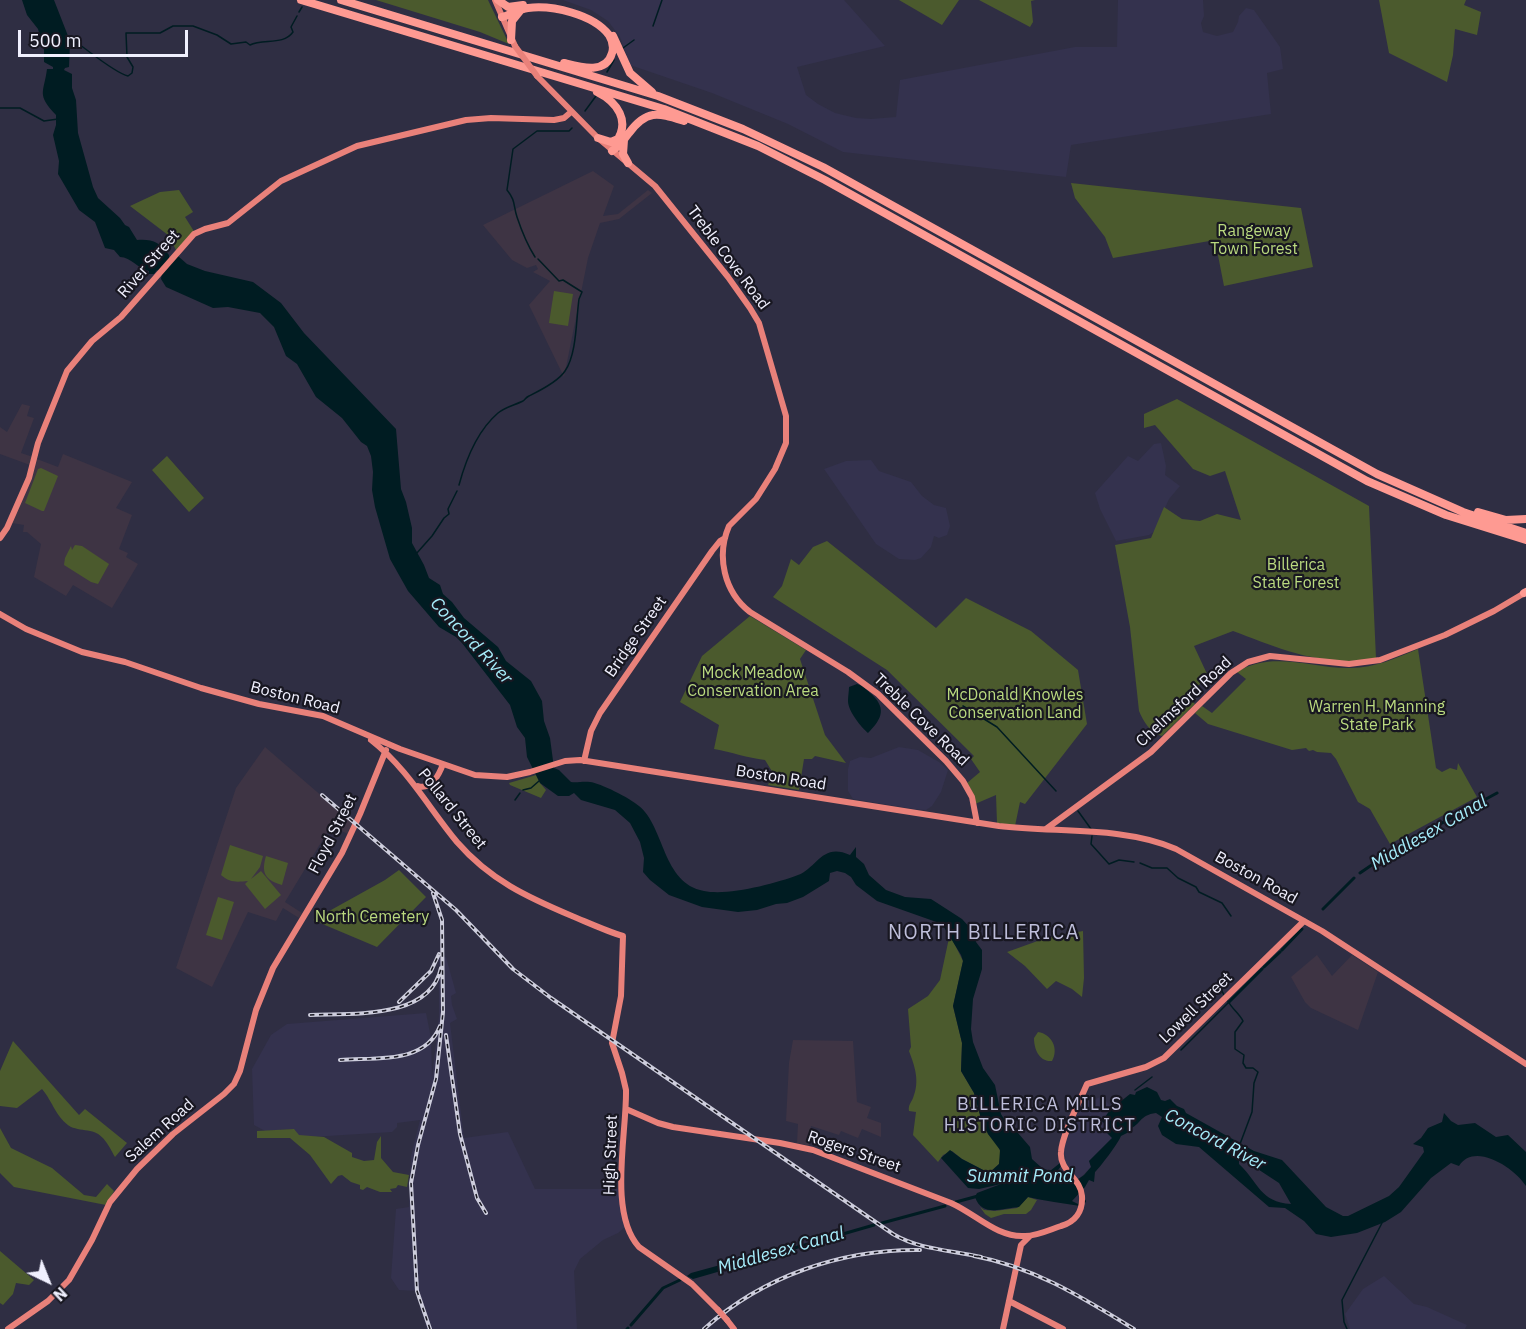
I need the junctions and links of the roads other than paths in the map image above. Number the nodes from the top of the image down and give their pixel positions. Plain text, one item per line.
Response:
1 (301, 0) edge
2 (341, 0) edge
3 (496, 0) edge
4 (519, 8) junction
5 (502, 17) junction
6 (512, 46) junction
7 (578, 82) junction
8 (658, 96) junction
9 (571, 112) junction
10 (723, 131) junction
11 (598, 138) junction
12 (621, 139) junction
13 (612, 151) junction
14 (628, 163) junction
15 (1432, 499) junction
16 (1526, 519) edge
17 (1526, 533) edge
18 (0, 538) edge
19 (725, 538) junction
20 (1526, 540) edge
21 (1525, 593) edge
22 (0, 614) edge
23 (364, 735) junction
24 (389, 744) junction
25 (388, 754) junction
26 (584, 761) junction
27 (443, 764) junction
28 (452, 767) junction
29 (438, 777) junction
30 (429, 785) junction
31 (416, 786) junction
32 (428, 800) junction
33 (977, 823) junction
34 (1046, 829) junction
35 (1304, 921) junction
36 (294, 931) joint
37 (624, 936) joint
38 (1526, 1064) edge
39 (626, 1109) junction
40 (1013, 1236) junction
41 (1030, 1236) junction
42 (1021, 1245) junction
43 (1009, 1301) junction
44 (8, 1329) edge
45 (734, 1329) edge
46 (1003, 1329) edge
47 (1063, 1329) edge

1 - 7 highway
2 - 6 highway
3 - 4 highway
3 - 5 main road, Treble Cove Road
4 - 5 highway
4 - 6 highway
4 - 6 highway
4 - 8 highway
5 - 6 main road, Treble Cove Road
6 - 8 highway
6 - 9 main road, Treble Cove Road, bridge
7 - 10 highway
7 - 12 highway
8 - 15 highway
9 - 11 main road, Treble Cove Road
9 - 18 main road, River Street
10 - 12 highway
10 - 20 highway
11 - 12 highway
11 - 13 main road, Treble Cove Road
12 - 13 highway
12 - 14 highway
13 - 14 main road, Treble Cove Road
14 - 19 main road, Treble Cove Road
15 - 16 highway
15 - 17 highway
19 - 26 main road, Bridge Street
19 - 33 main road, Treble Cove Road
21 - 34 main road, Chelmsford Road
22 - 23 main road, Boston Road
23 - 24 main road, Boston Road
23 - 25 main road, Pollard Street
24 - 25 main road, Floyd Street
24 - 27 main road, Boston Road
25 - 31 main road, Pollard Street
25 - 36 main road, Floyd Street
26 - 28 main road, Boston Road
26 - 33 main road, Boston Road
27 - 28 main road, Boston Road
27 - 29 main road
28 - 29 main road
29 - 30 main road
30 - 31 main road
30 - 32 main road
31 - 32 main road, Pollard Street
32 - 37 main road, Pollard Street
33 - 34 main road, Boston Road
34 - 35 main road, Boston Road
35 - 38 main road, Boston Road
35 - 41 main road, Lowell Street
36 - 44 main road, Salem Road
37 - 39 main road, High Street
39 - 40 main road, Rogers Street
39 - 45 main road, High Street, bridge
40 - 41 main road, Rogers Street
40 - 42 main road
41 - 42 main road
42 - 43 main road
43 - 46 main road
43 - 47 main road

